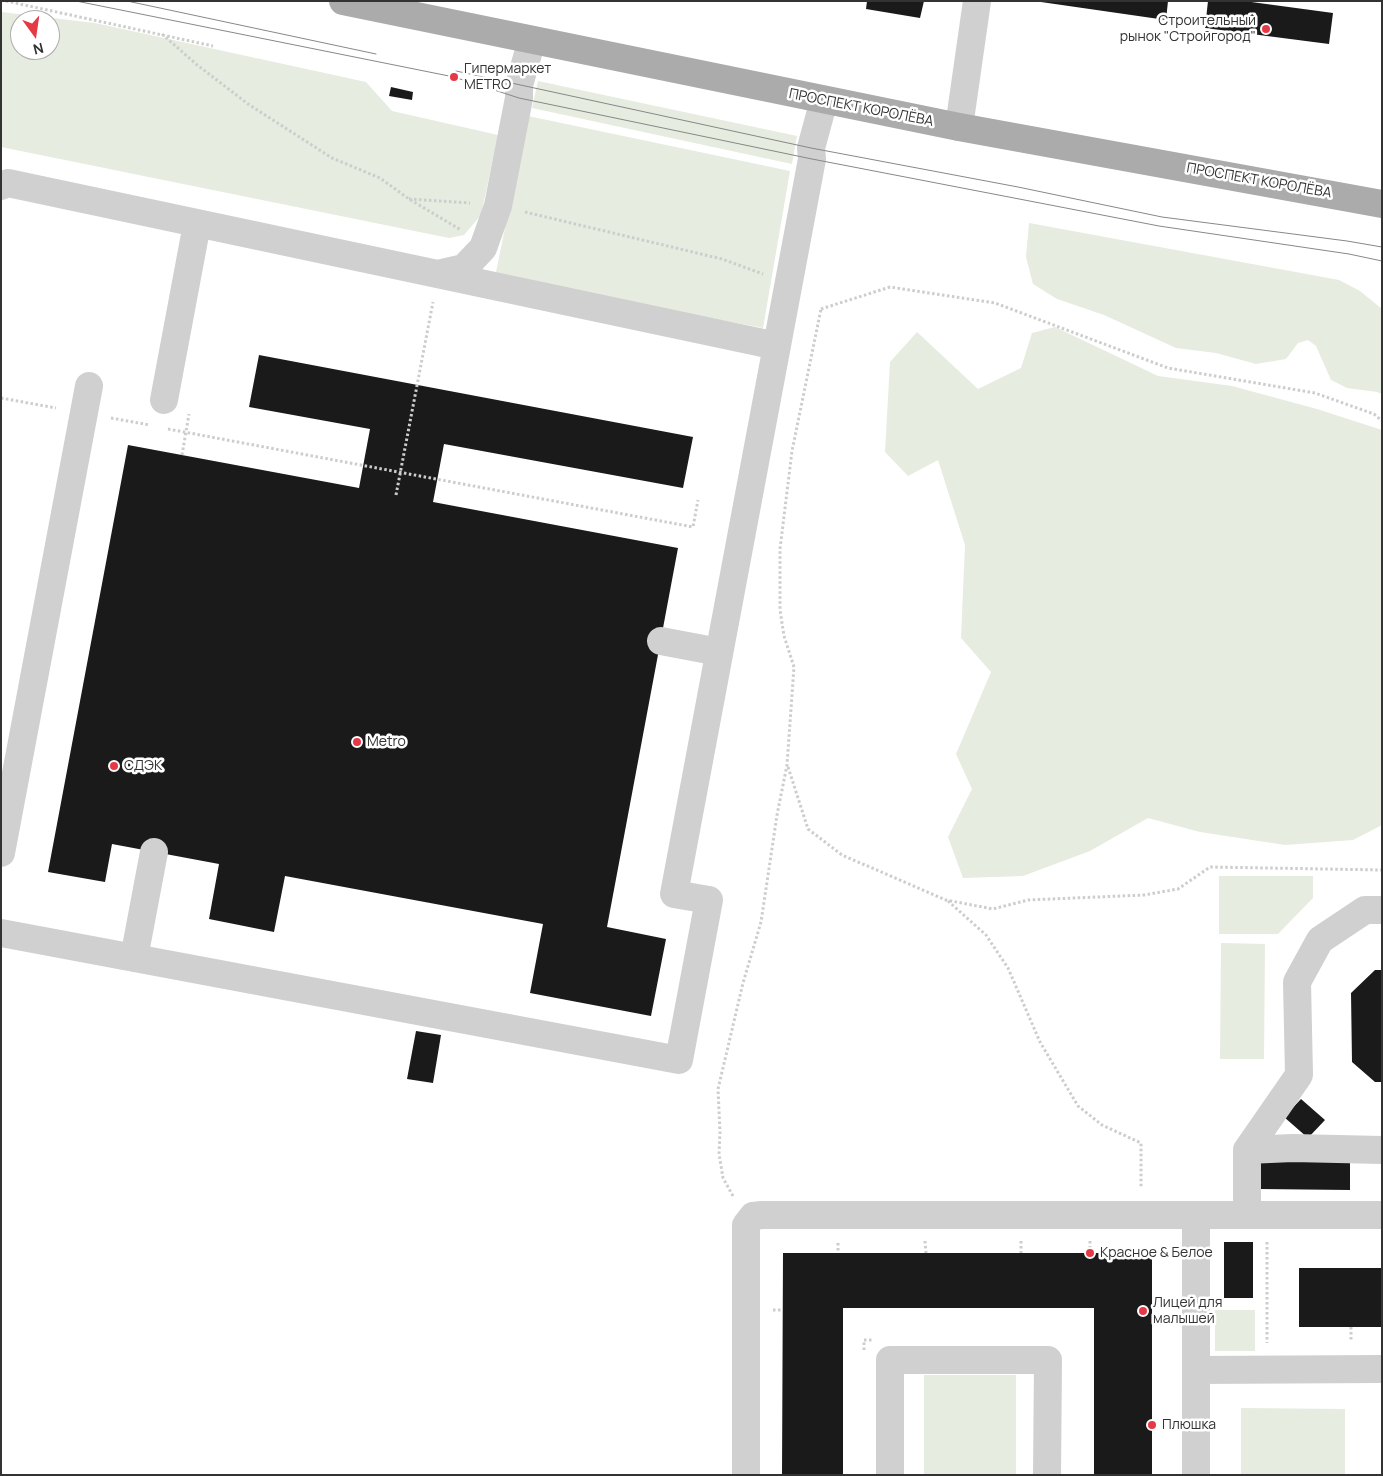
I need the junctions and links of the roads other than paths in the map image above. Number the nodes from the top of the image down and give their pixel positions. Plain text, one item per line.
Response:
1 (343, 1) edge
2 (977, 1) edge
3 (532, 40) junction
4 (824, 100) junction
5 (959, 127) junction
6 (1, 186) edge
7 (1382, 204) edge
8 (197, 224) junction
9 (438, 274) junction
10 (777, 346) junction
11 (90, 386) dead end
12 (164, 400) dead end
13 (661, 641) dead end
14 (719, 652) junction
15 (154, 852) dead end
16 (1, 853) edge
17 (1382, 910) edge
18 (1, 933) edge
19 (134, 958) junction
20 (1247, 1150) junction
21 (1382, 1150) edge
22 (1196, 1215) junction
23 (1257, 1216) junction
24 (1382, 1216) edge
25 (1196, 1370) junction
26 (1382, 1370) edge
27 (746, 1475) edge
28 (890, 1475) edge
29 (1047, 1475) edge
30 (1196, 1475) edge

1 - 3 main road, ПРОСПЕКТ КОРОЛЁВА
2 - 5 lane
3 - 4 main road, ПРОСПЕКТ КОРОЛЁВА
3 - 9 lane
4 - 5 main road, ПРОСПЕКТ КОРОЛЁВА
4 - 10 lane
5 - 7 main road, ПРОСПЕКТ КОРОЛЁВА
6 - 8 lane
8 - 9 lane
8 - 12 lane
9 - 10 lane
10 - 14 lane
11 - 16 lane
13 - 14 lane
14 - 19 lane
15 - 19 lane
17 - 20 lane
18 - 19 lane
20 - 21 lane
20 - 23 lane
22 - 23 lane
22 - 25 lane
22 - 27 lane
23 - 24 lane
25 - 26 lane
25 - 30 lane
28 - 29 lane

